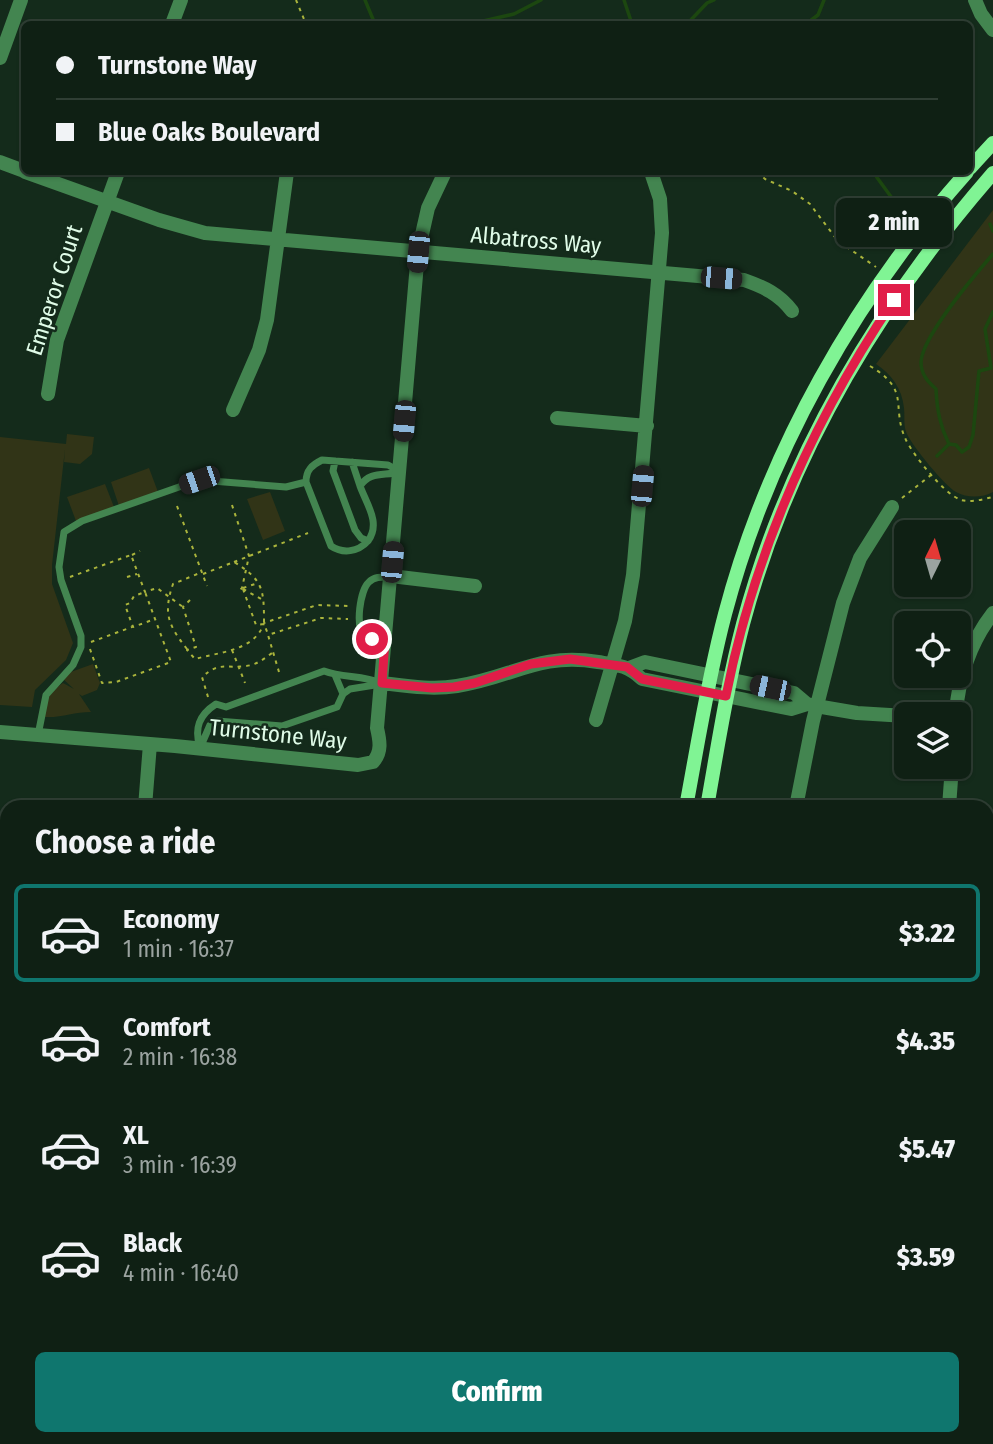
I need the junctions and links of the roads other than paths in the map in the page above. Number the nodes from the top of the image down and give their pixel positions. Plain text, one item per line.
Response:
1 (21, 0) edge
2 (181, 0) edge
3 (975, 0) edge
4 (173, 21) edge
5 (993, 30) edge
6 (0, 58) edge
7 (993, 143) edge
8 (0, 162) edge
9 (973, 165) edge
10 (21, 170) edge
11 (993, 173) edge
12 (36, 175) edge
13 (117, 175) edge
14 (287, 175) edge
15 (444, 175) edge
16 (652, 175) edge
17 (964, 175) edge
18 (107, 202) junction
19 (278, 241) junction
20 (418, 252) junction
21 (659, 273) junction
22 (792, 311) dead end
23 (48, 394) dead end
24 (233, 410) dead end
25 (557, 418) dead end
26 (647, 426) junction
27 (335, 461) junction
28 (352, 462) junction
29 (400, 471) junction
30 (306, 482) junction
31 (360, 486) junction
32 (892, 507) road end
33 (368, 541) junction
34 (391, 576) junction
35 (475, 586) dead end
36 (993, 612) edge
37 (385, 640) junction
38 (613, 664) junction
39 (629, 668) junction
40 (335, 675) junction
41 (710, 676) junction
42 (729, 680) junction
43 (382, 683) junction
44 (707, 692) junction
45 (344, 694) junction
46 (726, 696) junction
47 (958, 702) edge
48 (811, 705) junction
49 (226, 707) junction
50 (894, 715) edge
51 (596, 720) dead end
52 (225, 721) junction
53 (0, 732) edge
54 (38, 735) junction
55 (0, 739) edge
56 (150, 744) junction
57 (200, 748) junction
58 (951, 779) edge
59 (146, 800) edge
60 (687, 800) edge
61 (708, 800) edge
62 (797, 800) edge
63 (950, 800) edge

1 - 6 street
2 - 4 street
3 - 5 street
7 - 9 main road
8 - 10 street, Albatross Way
11 - 42 main road
12 - 18 street, Albatross Way
13 - 18 street, Emperor Court
14 - 19 street
15 - 20 street, Turnstone Way
16 - 21 street
17 - 41 main road
18 - 19 street, Albatross Way
18 - 23 street, Emperor Court
19 - 20 street, Albatross Way
19 - 24 street
20 - 21 street, Albatross Way
20 - 29 street, Turnstone Way
21 - 22 street, Albatross Way
21 - 26 street
25 - 26 street
26 - 38 street
27 - 28 lane
27 - 30 lane
27 - 33 lane
28 - 29 lane
28 - 31 lane
29 - 31 lane
29 - 34 street, Turnstone Way
30 - 33 lane
30 - 54 lane
31 - 33 lane
32 - 48 street
34 - 35 street
34 - 37 street, Turnstone Way
34 - 37 lane
36 - 47 street
37 - 43 street, Turnstone Way
38 - 39 street
38 - 43 street
38 - 51 street
39 - 41 street
39 - 44 street
40 - 43 lane
40 - 45 lane
40 - 49 lane
41 - 42 street
41 - 44 main road
42 - 46 main road
42 - 48 street
43 - 45 lane
43 - 57 street, Turnstone Way
44 - 46 street
44 - 60 main road
45 - 52 lane
46 - 48 street
46 - 61 main road
48 - 50 street
48 - 62 street
49 - 52 lane
49 - 57 lane
52 - 57 lane
53 - 54 street, Turnstone Way
53 - 55 street
54 - 56 street, Turnstone Way
56 - 57 street, Turnstone Way
56 - 59 street
58 - 63 street

